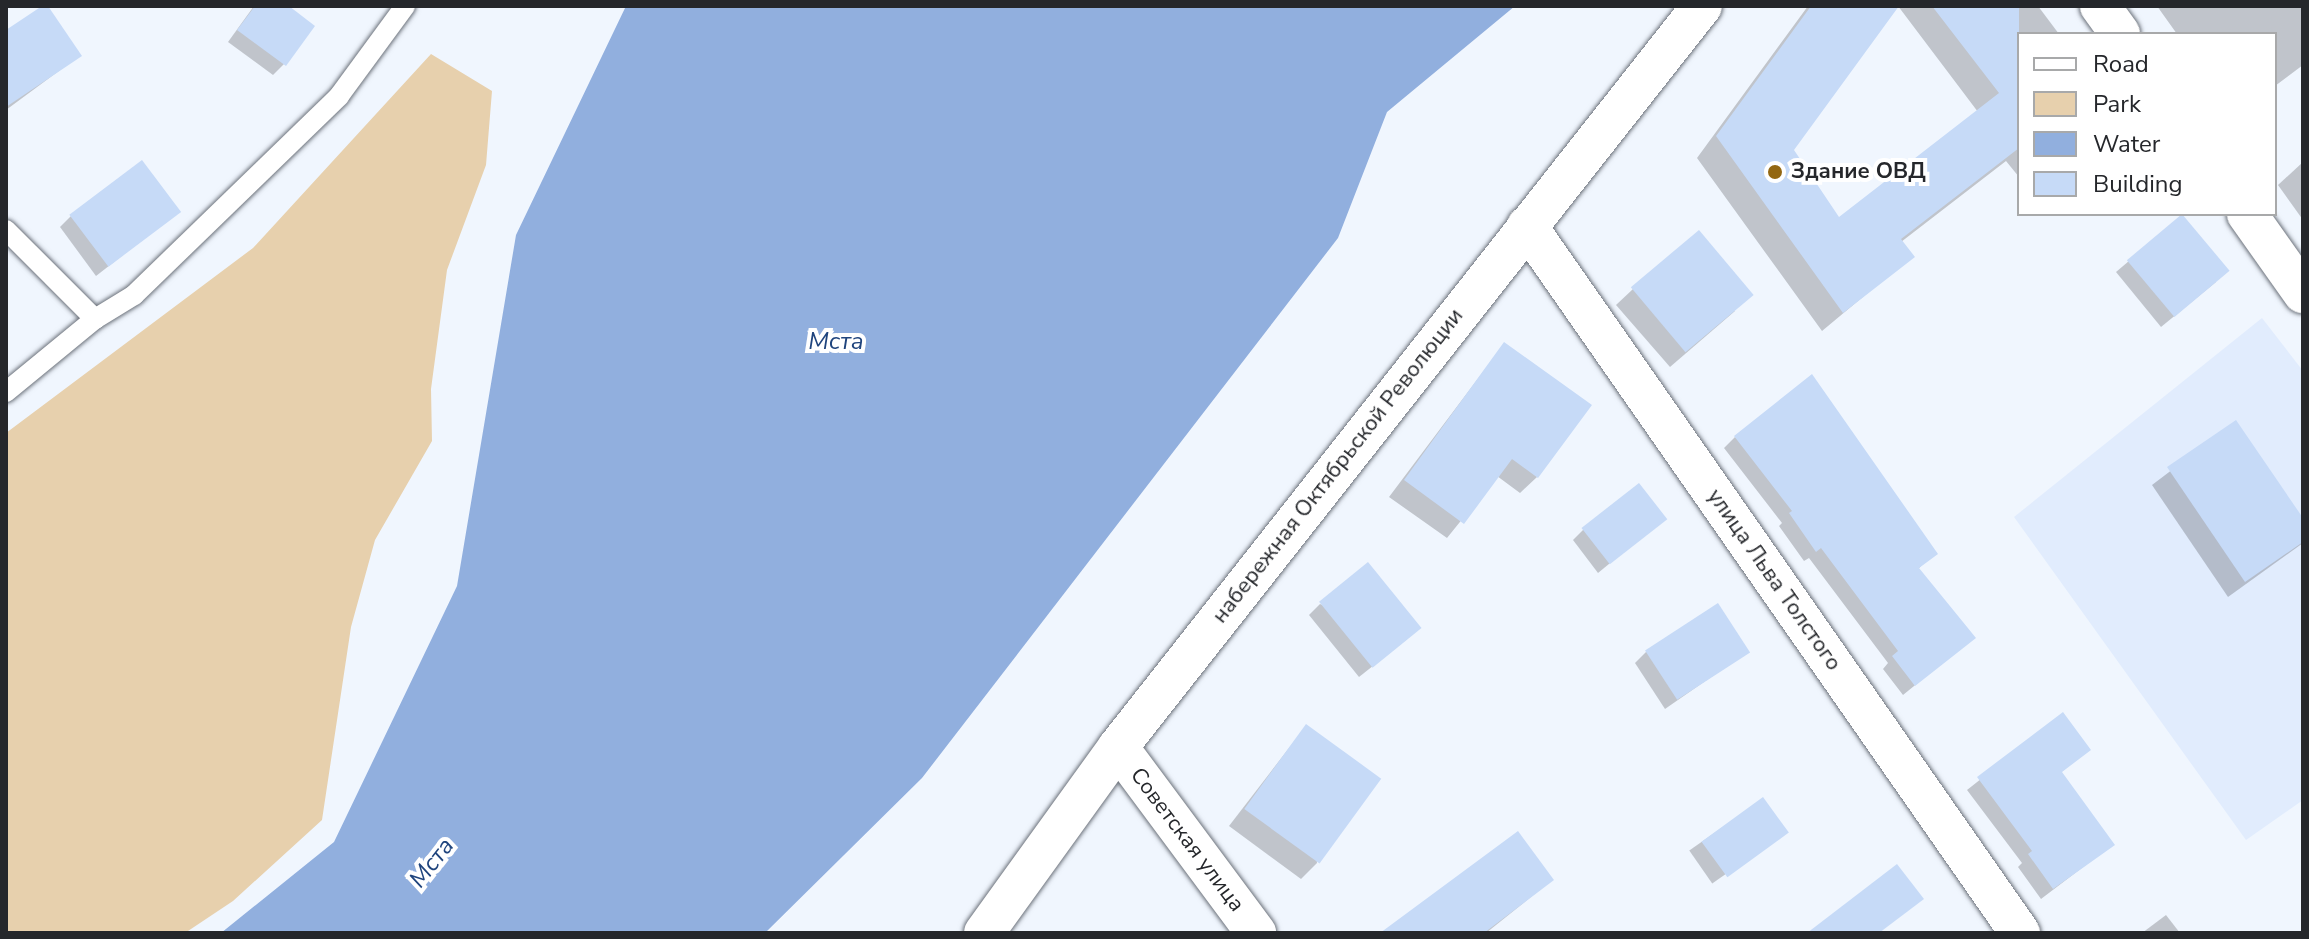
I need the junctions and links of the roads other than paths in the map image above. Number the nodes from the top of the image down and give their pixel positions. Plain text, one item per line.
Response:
1 (405, 6) edge
2 (1702, 6) edge
3 (2100, 6) edge
4 (2119, 32) edge
5 (2249, 216) edge
6 (1527, 226) junction
7 (6, 230) edge
8 (2300, 283) edge
9 (95, 319) junction
10 (6, 392) edge
11 (1118, 747) junction
12 (984, 933) edge
13 (1256, 933) edge
14 (2020, 933) edge

1 - 9 lane
2 - 6 street, набережная Октябрьской Революции
3 - 4 street
5 - 8 street
6 - 11 street, набережная Октябрьской Революции
6 - 14 street, улица Льва Толстого
7 - 9 lane
9 - 10 lane
11 - 12 street, набережная Октябрьской Революции
11 - 13 street, Советская улица

